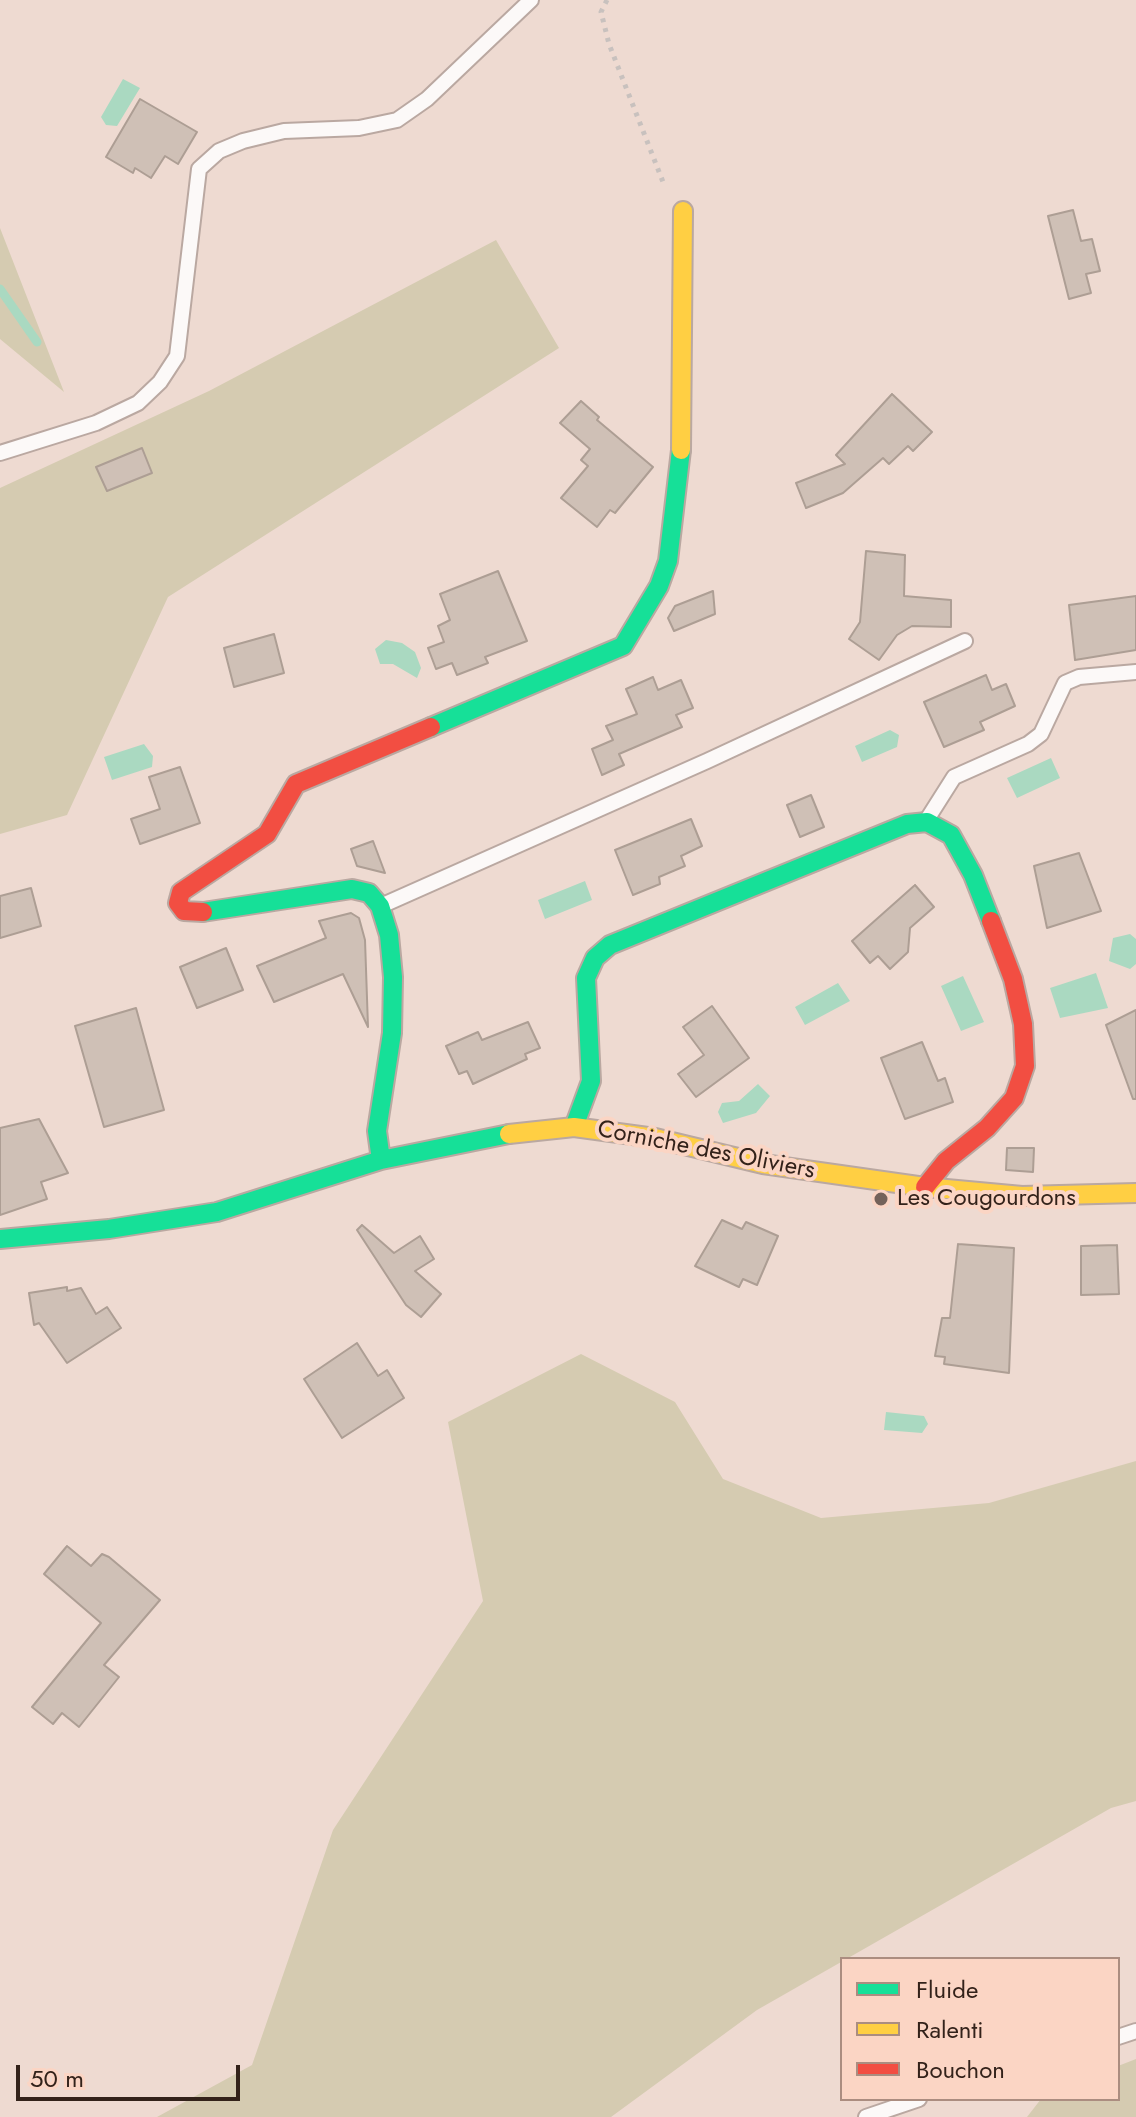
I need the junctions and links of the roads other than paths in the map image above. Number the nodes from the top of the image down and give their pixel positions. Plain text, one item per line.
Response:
1 (531, 0) edge
2 (683, 211) road end
3 (0, 453) edge
4 (965, 641) dead end
5 (1136, 672) edge
6 (927, 822) junction
7 (380, 906) junction
8 (574, 1127) junction
9 (381, 1160) junction
10 (925, 1187) junction
11 (1136, 1193) edge
12 (0, 1239) edge
13 (913, 2101) edge
14 (866, 2117) edge

1 - 3 lane
2 - 7 street
4 - 7 lane
5 - 6 lane
6 - 8 street
6 - 10 street
7 - 9 street
8 - 9 street, Corniche des Oliviers
8 - 10 street, Corniche des Oliviers
9 - 12 street, Corniche des Oliviers
10 - 11 street, Corniche des Oliviers
13 - 14 lane

